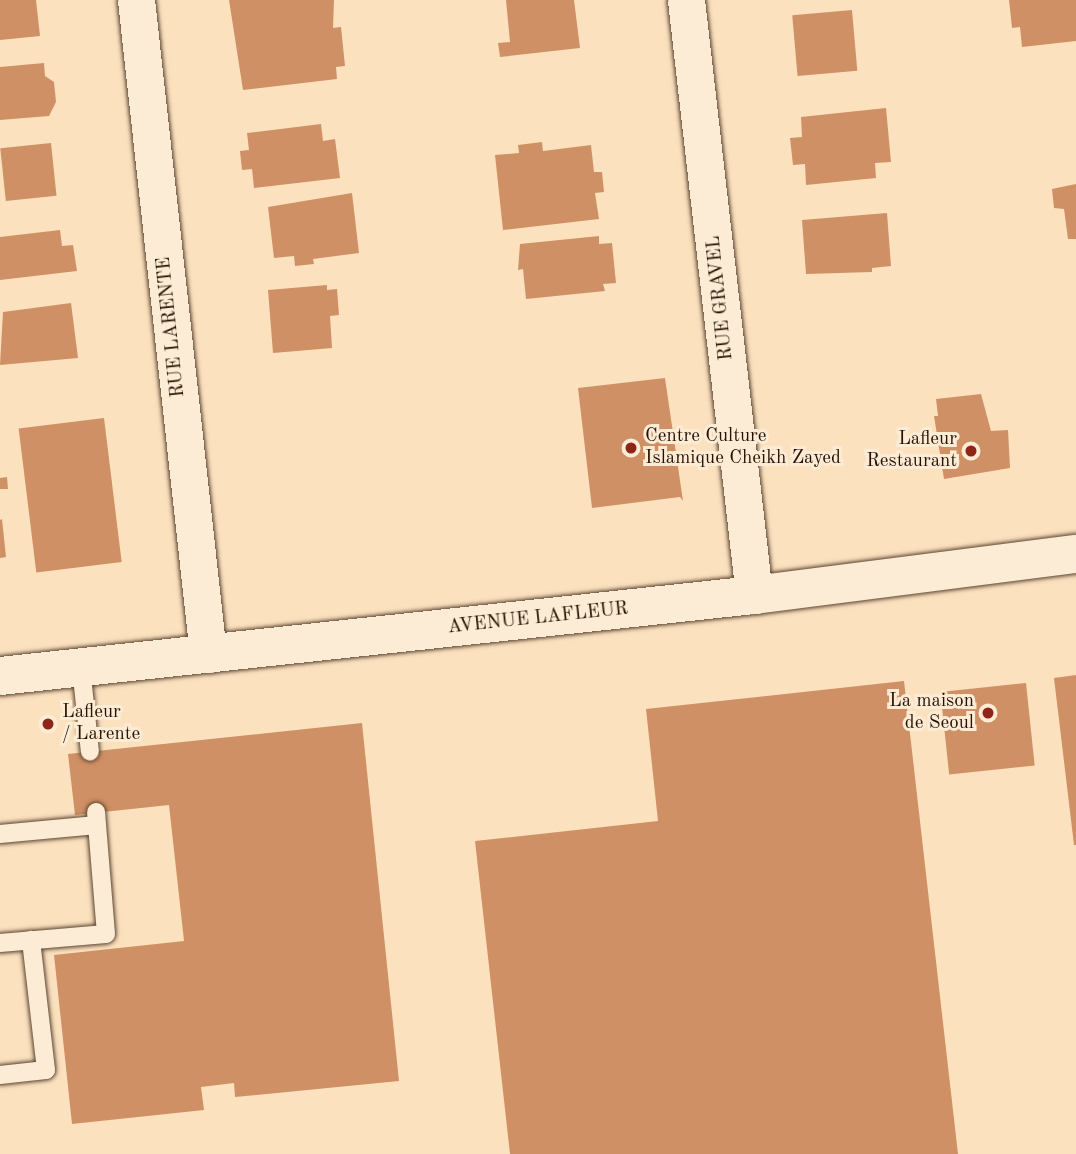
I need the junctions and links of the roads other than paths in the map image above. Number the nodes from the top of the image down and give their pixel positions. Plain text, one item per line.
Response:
1 (136, 0) edge
2 (686, 0) edge
3 (1076, 554) edge
4 (754, 596) junction
5 (208, 654) junction
6 (81, 667) junction
7 (0, 676) edge
8 (90, 752) dead end
9 (0, 834) edge
10 (31, 940) junction
11 (0, 943) edge
12 (0, 1075) edge

1 - 5 street, RUE LARENTE
2 - 4 street, RUE GRAVEL
3 - 4 main road, AVENUE LAFLEUR
4 - 5 main road, AVENUE LAFLEUR
5 - 6 main road, AVENUE LAFLEUR
6 - 7 main road, AVENUE LAFLEUR
6 - 8 lane
9 - 10 lane
10 - 11 lane
10 - 12 lane

